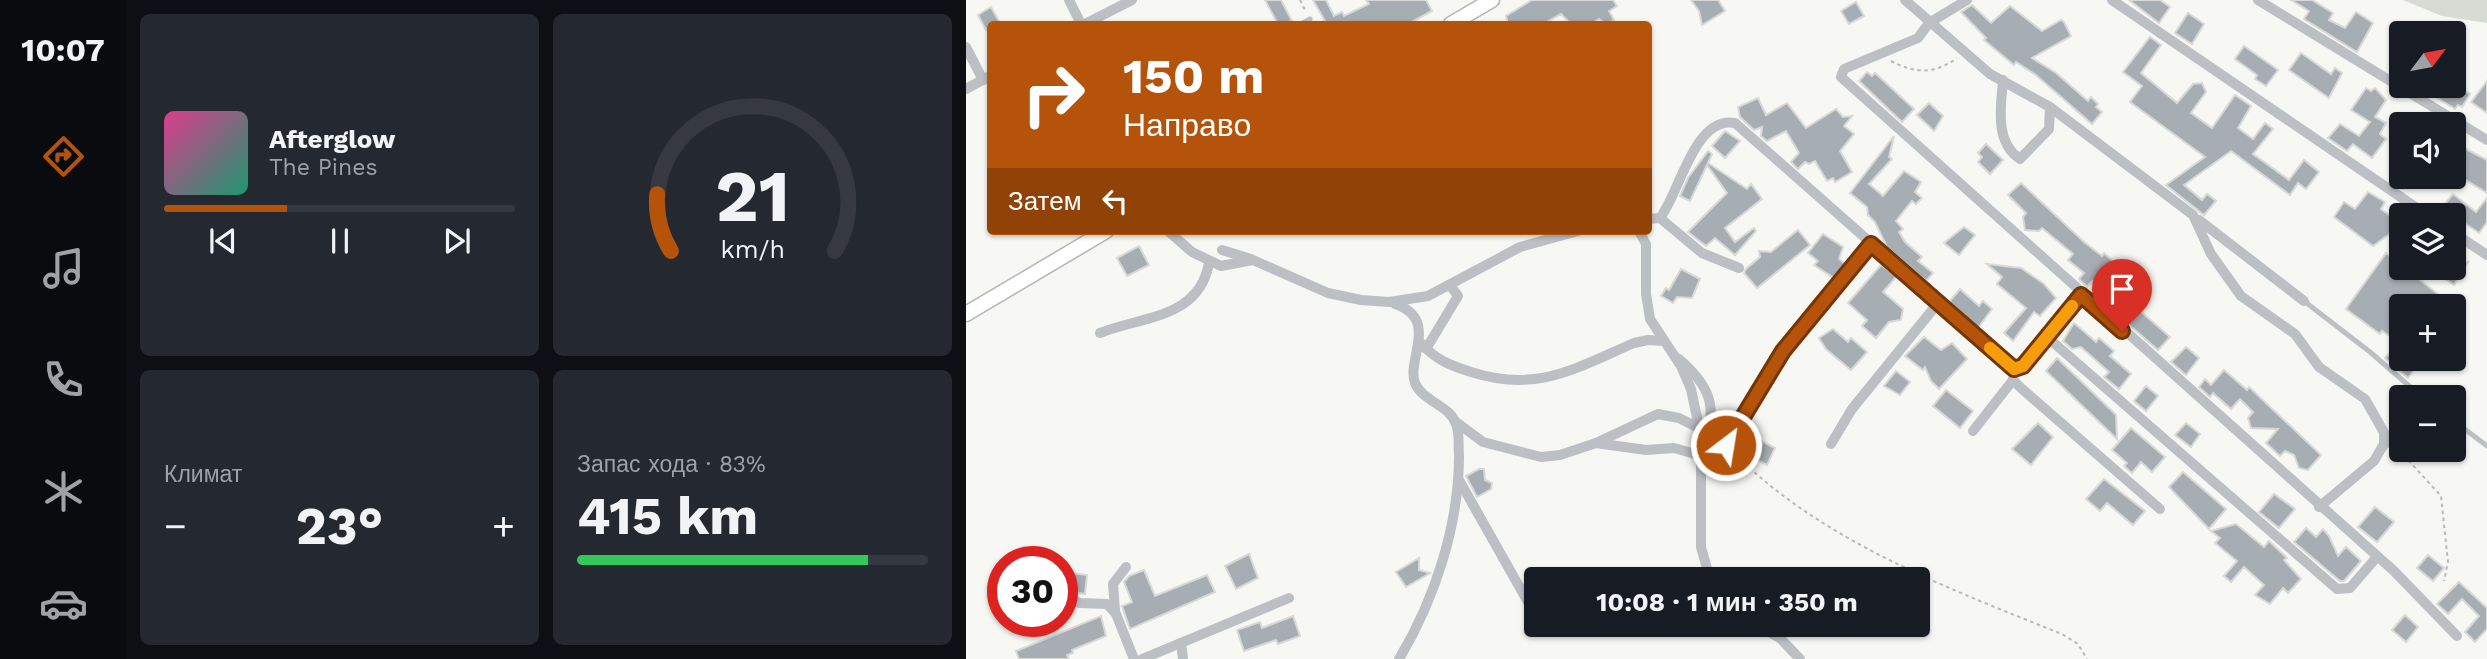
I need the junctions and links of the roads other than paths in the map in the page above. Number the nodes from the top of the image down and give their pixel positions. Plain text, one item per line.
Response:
1 (1069, 0) edge
2 (1132, 0) edge
3 (1492, 0) edge
4 (1905, 0) edge
5 (1967, 0) edge
6 (2112, 0) edge
7 (2258, 0) edge
8 (1310, 19) dead end
9 (1081, 21) edge
10 (1089, 21) edge
11 (1306, 21) edge
12 (1456, 21) edge
13 (1929, 23) junction
14 (966, 47) edge
15 (987, 78) edge
16 (2003, 80) junction
17 (966, 89) edge
18 (2050, 107) junction
19 (2487, 140) edge
20 (2409, 203) edge
21 (2193, 215) junction
22 (1660, 218) junction
23 (1652, 219) edge
24 (1099, 235) edge
25 (1173, 235) edge
26 (1564, 235) edge
27 (1641, 235) edge
28 (2466, 241) edge
29 (1871, 244) junction
30 (1222, 250) dead end
31 (2487, 255) edge
32 (1253, 260) junction
33 (1209, 262) junction
34 (1738, 268) dead end
35 (1450, 285) junction
36 (2081, 295) junction
37 (2304, 301) joint
38 (1389, 302) junction
39 (1938, 303) junction
40 (966, 314) edge
41 (1100, 333) dead end
42 (2047, 337) junction
43 (1664, 341) junction
44 (1423, 346) junction
45 (1671, 351) junction
46 (2014, 369) junction
47 (2013, 380) junction
48 (2408, 385) edge
49 (1456, 422) junction
50 (1699, 428) junction
51 (2466, 430) edge
52 (1973, 431) dead end
53 (2384, 432) junction
54 (2389, 441) edge
55 (1596, 443) junction
56 (1701, 443) junction
57 (1831, 444) dead end
58 (1726, 445) road end
59 (2487, 446) edge
60 (1702, 456) junction
61 (1459, 480) junction
62 (2319, 508) junction
63 (2160, 509) dead end
64 (2376, 558) junction
65 (1126, 566) dead end
66 (1707, 567) edge
67 (1113, 584) junction
68 (1524, 595) edge
69 (1289, 598) dead end
70 (1078, 602) edge
71 (1107, 604) junction
72 (1116, 614) junction
73 (2457, 636) dead end
74 (1777, 637) edge
75 (1181, 643) junction
76 (1134, 659) edge
77 (1142, 659) edge
78 (1183, 659) edge
79 (1399, 659) edge
80 (1800, 659) edge

1 - 9 street
2 - 10 street
3 - 12 main road
4 - 13 street
5 - 13 street
6 - 20 street
7 - 19 street
8 - 11 lane
13 - 16 street
13 - 36 street
14 - 15 street
15 - 17 street
16 - 18 street
16 - 18 street
18 - 21 street
21 - 37 street
21 - 53 street
22 - 23 street
22 - 29 street
22 - 34 street
24 - 40 main road
25 - 33 street
26 - 35 street
27 - 43 street
28 - 31 street
29 - 39 street
29 - 58 street
30 - 32 street
32 - 33 street
32 - 38 street
33 - 41 street
35 - 38 street
35 - 44 street
36 - 42 street
36 - 62 street
37 - 48 lane
38 - 44 street
39 - 46 street
39 - 57 street
42 - 46 street
42 - 64 street
43 - 44 street
43 - 45 street
44 - 49 street
45 - 50 street
45 - 56 street
46 - 47 street
47 - 52 street
47 - 63 street
49 - 55 street
49 - 61 street
50 - 55 street
50 - 56 street
51 - 59 lane
53 - 54 street
53 - 62 street
55 - 60 street
56 - 60 street
60 - 66 street
61 - 68 street
61 - 79 street
62 - 64 street
64 - 73 street
65 - 67 street
67 - 71 street
67 - 72 street
69 - 75 street
70 - 71 street
71 - 72 street
72 - 76 street
74 - 80 street
75 - 77 street
75 - 78 street

